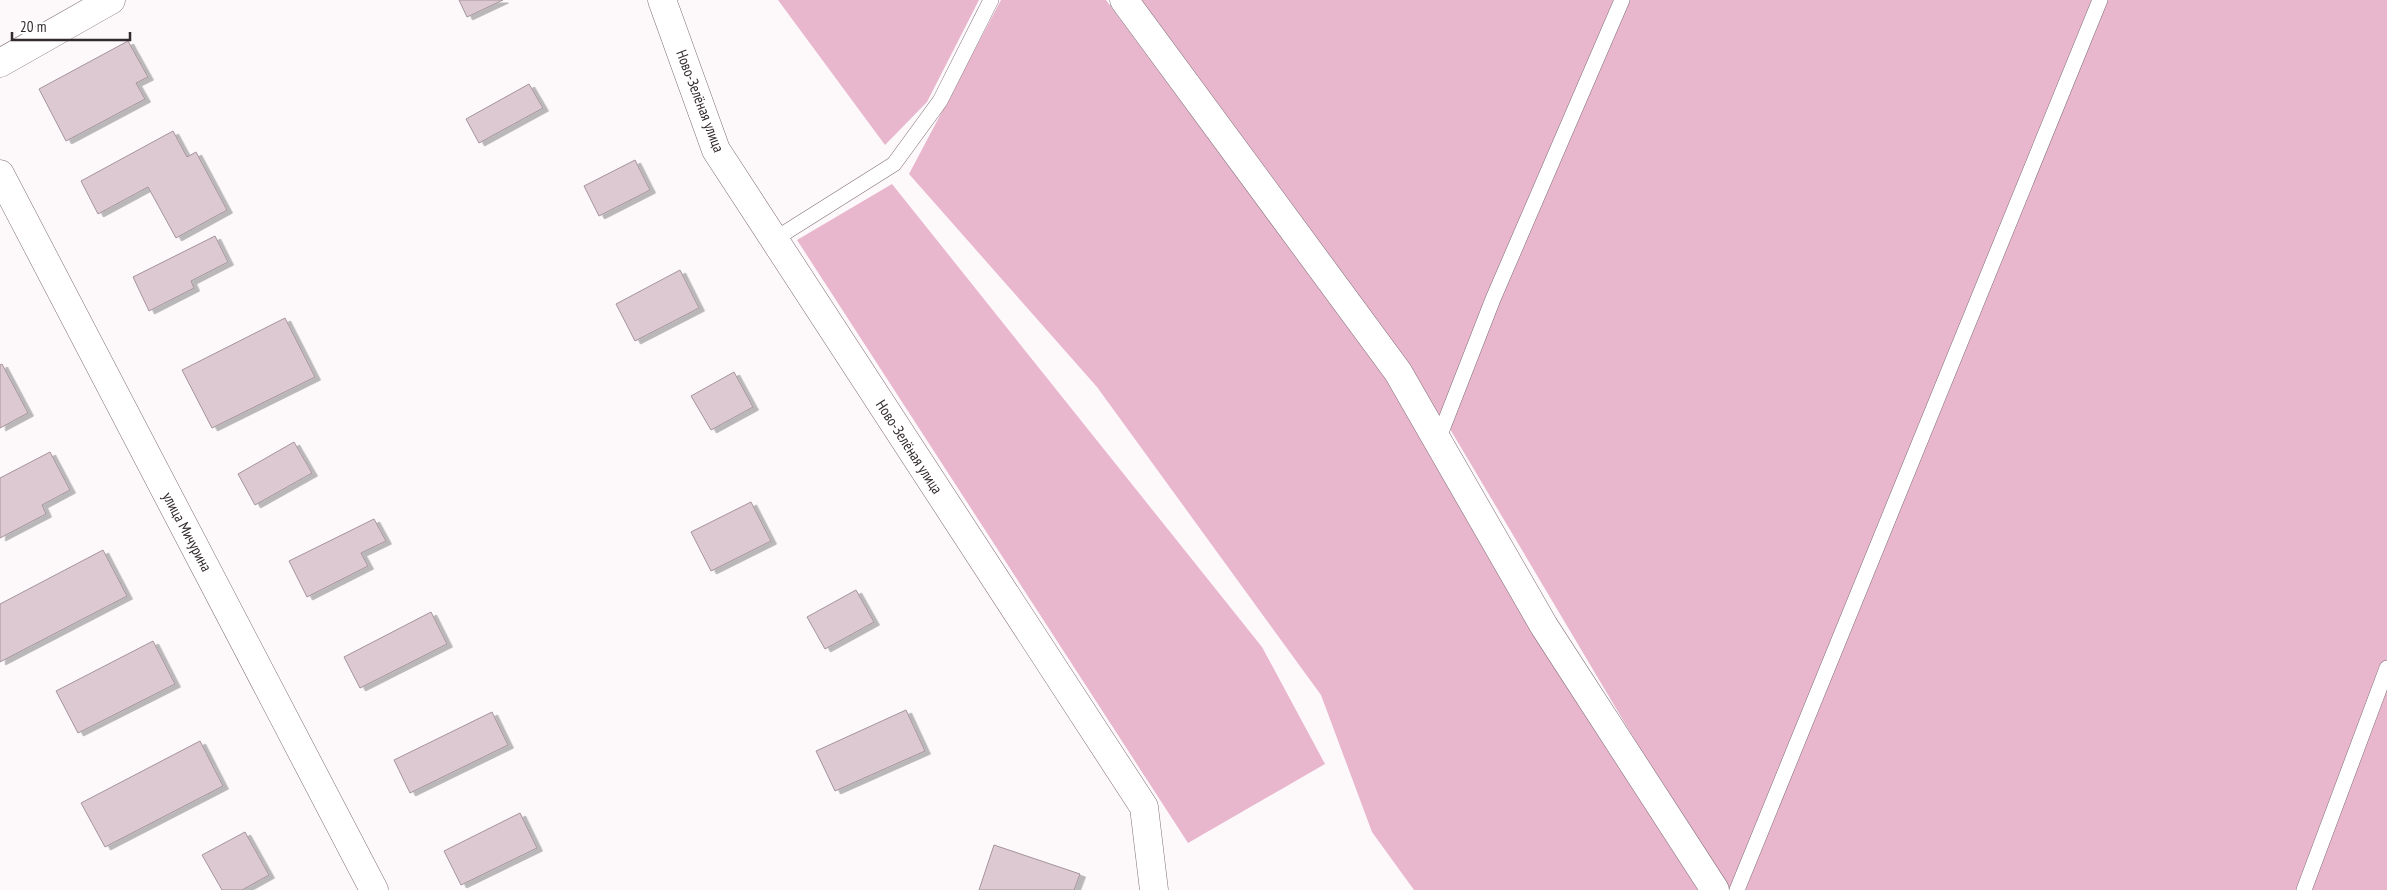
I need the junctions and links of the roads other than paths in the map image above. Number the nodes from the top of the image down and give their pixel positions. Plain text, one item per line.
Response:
1 (110, 0) edge
2 (662, 0) edge
3 (991, 0) edge
4 (1124, 0) edge
5 (1622, 0) edge
6 (2100, 0) edge
7 (0, 62) edge
8 (0, 174) edge
9 (775, 240) junction
10 (1438, 440) junction
11 (2387, 668) edge
12 (374, 890) edge
13 (1154, 890) edge
14 (1715, 890) edge
15 (1737, 890) edge
16 (2304, 890) edge

1 - 7 street
2 - 9 street, Ново-Зелёная улица
3 - 9 lane
4 - 10 street
5 - 10 lane
6 - 15 lane
8 - 12 street, улица Мичурина
9 - 13 street, Ново-Зелёная улица
10 - 14 street
11 - 16 lane

